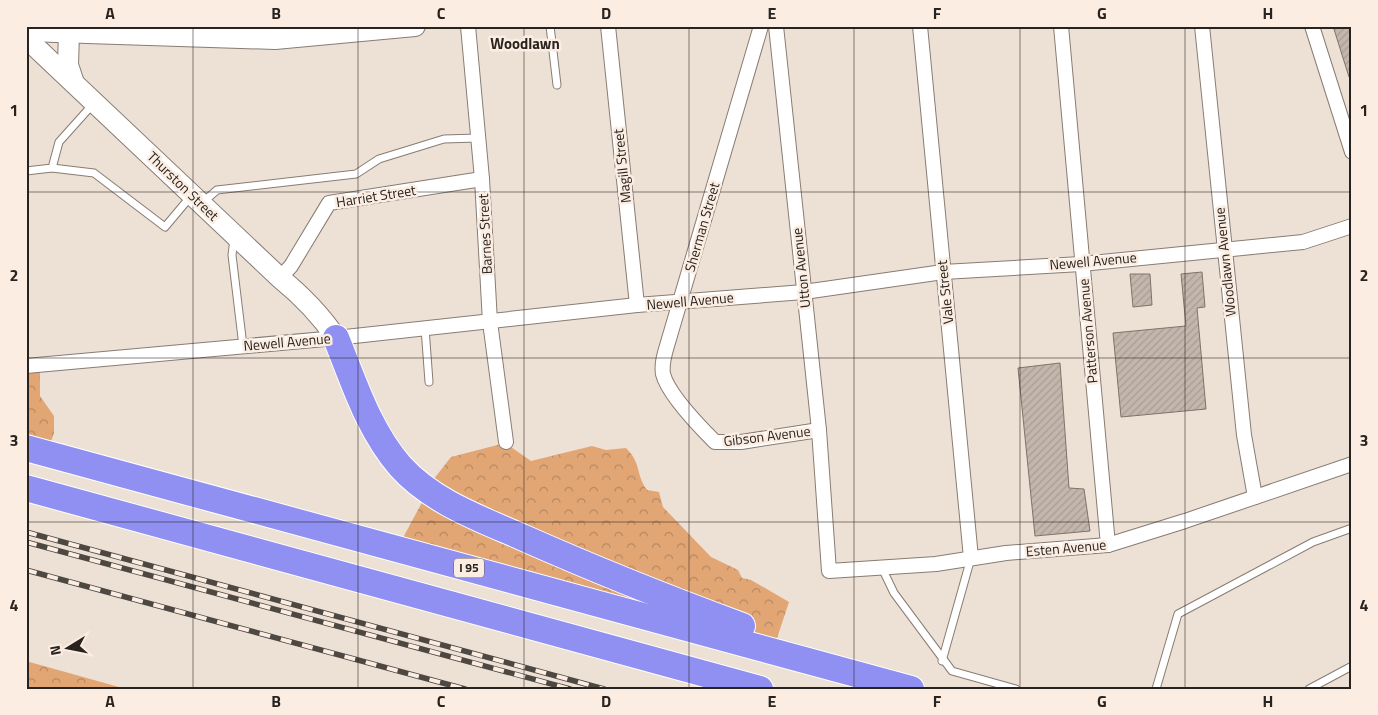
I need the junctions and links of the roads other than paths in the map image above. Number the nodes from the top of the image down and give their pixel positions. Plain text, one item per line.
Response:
1 (415, 26) edge
2 (468, 26) edge
3 (550, 26) edge
4 (608, 26) edge
5 (761, 26) edge
6 (776, 26) edge
7 (920, 26) edge
8 (1061, 26) edge
9 (1202, 26) edge
10 (1312, 26) edge
11 (26, 31) edge
12 (185, 31) edge
13 (69, 32) junction
14 (26, 38) edge
15 (74, 83) junction
16 (557, 84) dead end
17 (94, 102) junction
18 (478, 138) junction
19 (1352, 152) edge
20 (52, 168) junction
21 (26, 171) edge
22 (482, 179) junction
23 (197, 199) junction
24 (1352, 226) edge
25 (234, 234) junction
26 (1224, 249) junction
27 (1081, 264) junction
28 (943, 272) junction
29 (280, 278) junction
30 (804, 292) junction
31 (680, 301) junction
32 (636, 305) junction
33 (490, 322) junction
34 (425, 328) junction
35 (336, 338) junction
36 (243, 346) junction
37 (26, 366) edge
38 (429, 382) dead end
39 (820, 430) junction
40 (506, 442) dead end
41 (716, 442) joint
42 (26, 448) edge
43 (1352, 464) edge
44 (26, 488) edge
45 (1255, 497) junction
46 (825, 509) joint
47 (1352, 528) edge
48 (1108, 545) junction
49 (971, 558) junction
50 (882, 568) junction
51 (942, 661) junction
52 (1352, 666) edge
53 (760, 689) edge
54 (912, 689) edge
55 (1016, 689) edge
56 (1156, 689) edge
57 (1309, 689) edge

1 - 12 main road
2 - 18 street, Barnes Street
3 - 16 lane
4 - 32 street, Magill Street
5 - 31 street, Sherman Street
6 - 30 street, Utton Avenue
7 - 28 street, Vale Street
8 - 27 street, Patterson Avenue
9 - 26 street, Woodlawn Avenue
10 - 19 street
11 - 13 main road
12 - 13 main road
13 - 15 main road
14 - 15 main road, Thurston Street
15 - 17 main road, Thurston Street
17 - 20 lane
17 - 23 main road, Thurston Street
18 - 22 street, Barnes Street
18 - 23 lane
20 - 21 lane
20 - 23 lane
22 - 29 street, Harriet Street
22 - 33 street, Barnes Street
23 - 25 main road, Thurston Street
24 - 26 street, Newell Avenue
25 - 29 main road, Thurston Street
25 - 36 lane
26 - 27 street, Newell Avenue
26 - 45 street, Woodlawn Avenue
27 - 28 street, Newell Avenue
27 - 48 street, Patterson Avenue
28 - 30 street, Newell Avenue
28 - 49 street, Vale Street
29 - 35 main road, Thurston Street
30 - 31 street, Newell Avenue
30 - 39 street, Utton Avenue
31 - 32 street, Newell Avenue
31 - 41 street, Sherman Street
32 - 33 street, Newell Avenue
33 - 34 street, Newell Avenue
33 - 40 street, Barnes Street
34 - 35 street, Newell Avenue
34 - 38 lane
35 - 36 street, Newell Avenue
35 - 54 highway
36 - 37 street, Newell Avenue
39 - 41 street, Gibson Avenue
39 - 46 street, Utton Avenue
42 - 54 highway, I 95
43 - 45 street, Esten Avenue
44 - 53 highway
45 - 48 street, Esten Avenue
46 - 50 street, Esten Avenue
47 - 56 lane
48 - 49 street, Esten Avenue
49 - 50 street, Esten Avenue
49 - 51 lane
50 - 51 lane
51 - 55 lane
52 - 57 lane

